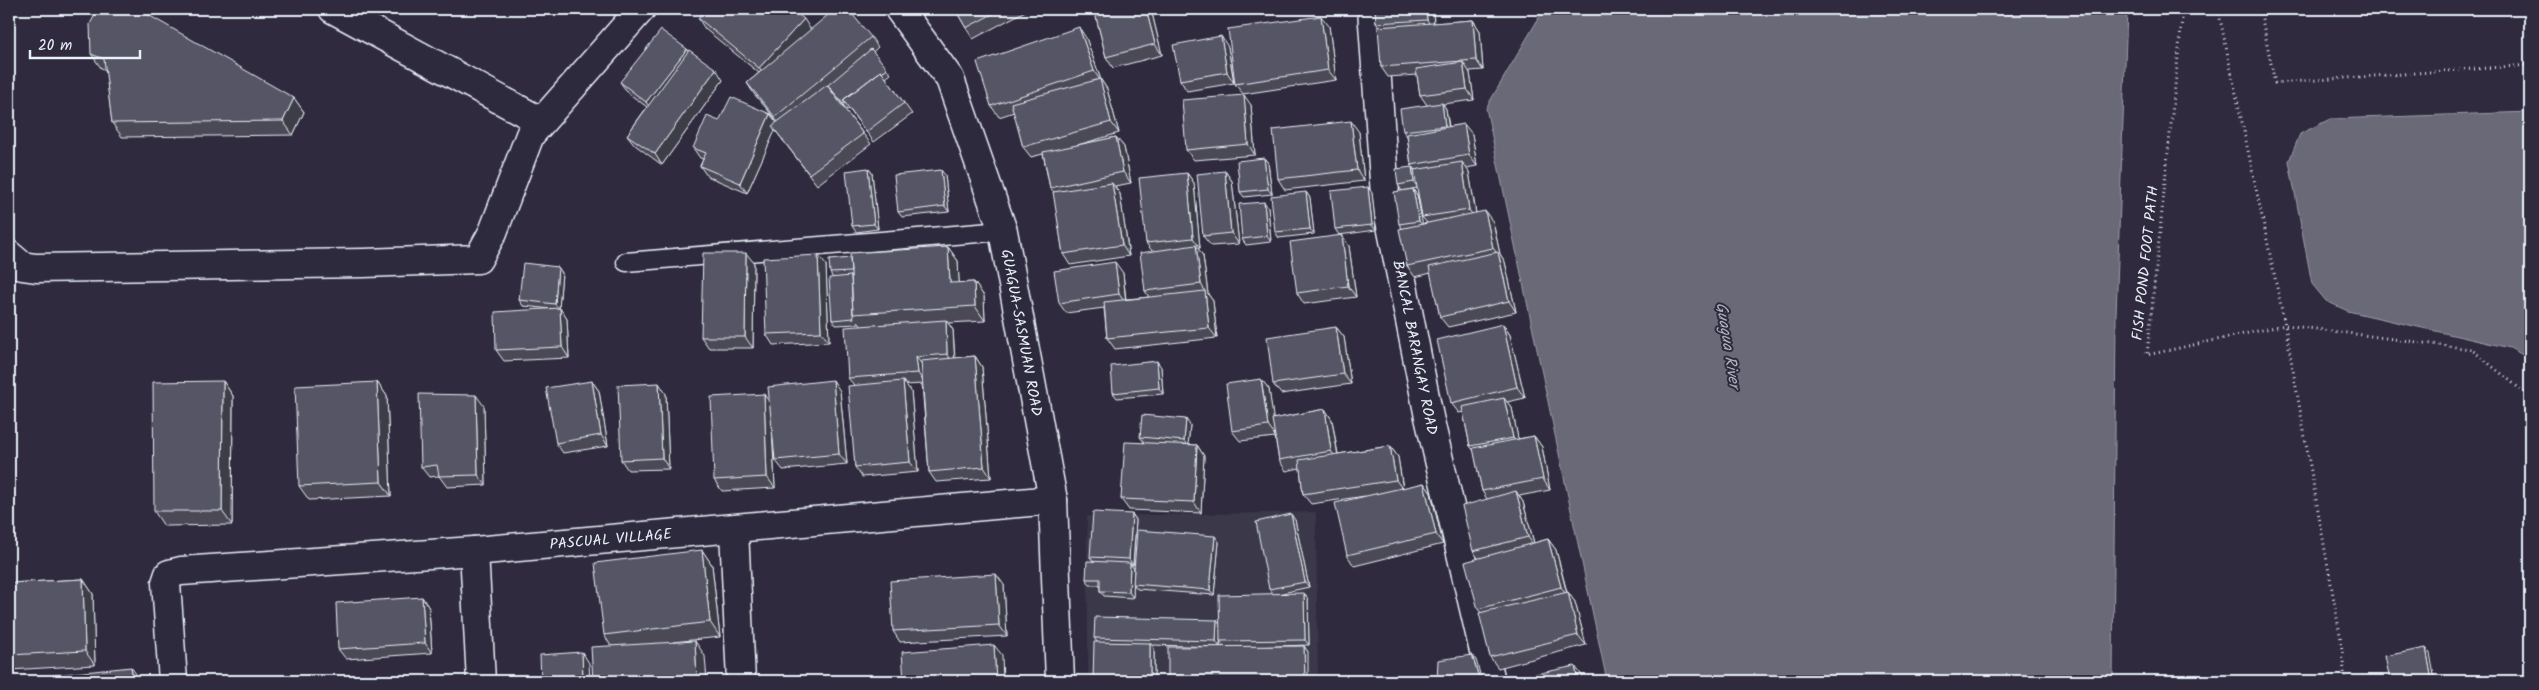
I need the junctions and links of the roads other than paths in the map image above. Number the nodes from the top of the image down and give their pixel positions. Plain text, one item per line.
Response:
1 (333, 9) edge
2 (642, 9) edge
3 (899, 9) edge
4 (1372, 9) edge
5 (540, 121) junction
6 (1003, 231) junction
7 (9, 255) edge
8 (626, 262) dead end
9 (1052, 500) junction
10 (734, 530) junction
11 (474, 551) junction
12 (173, 681) edge
13 (481, 681) edge
14 (741, 681) edge
15 (1060, 681) edge
16 (1491, 681) edge

1 - 5 street
2 - 5 street
3 - 6 street, GUAGUA-SASMUAN ROAD
4 - 16 street, BANCAL BARANGAY ROAD
5 - 7 street
6 - 8 lane
6 - 9 street, GUAGUA-SASMUAN ROAD
9 - 10 street, PASCUAL VILLAGE
9 - 15 street, GUAGUA-SASMUAN ROAD
10 - 11 street, PASCUAL VILLAGE
10 - 14 street
11 - 12 street, PASCUAL VILLAGE
11 - 13 street

